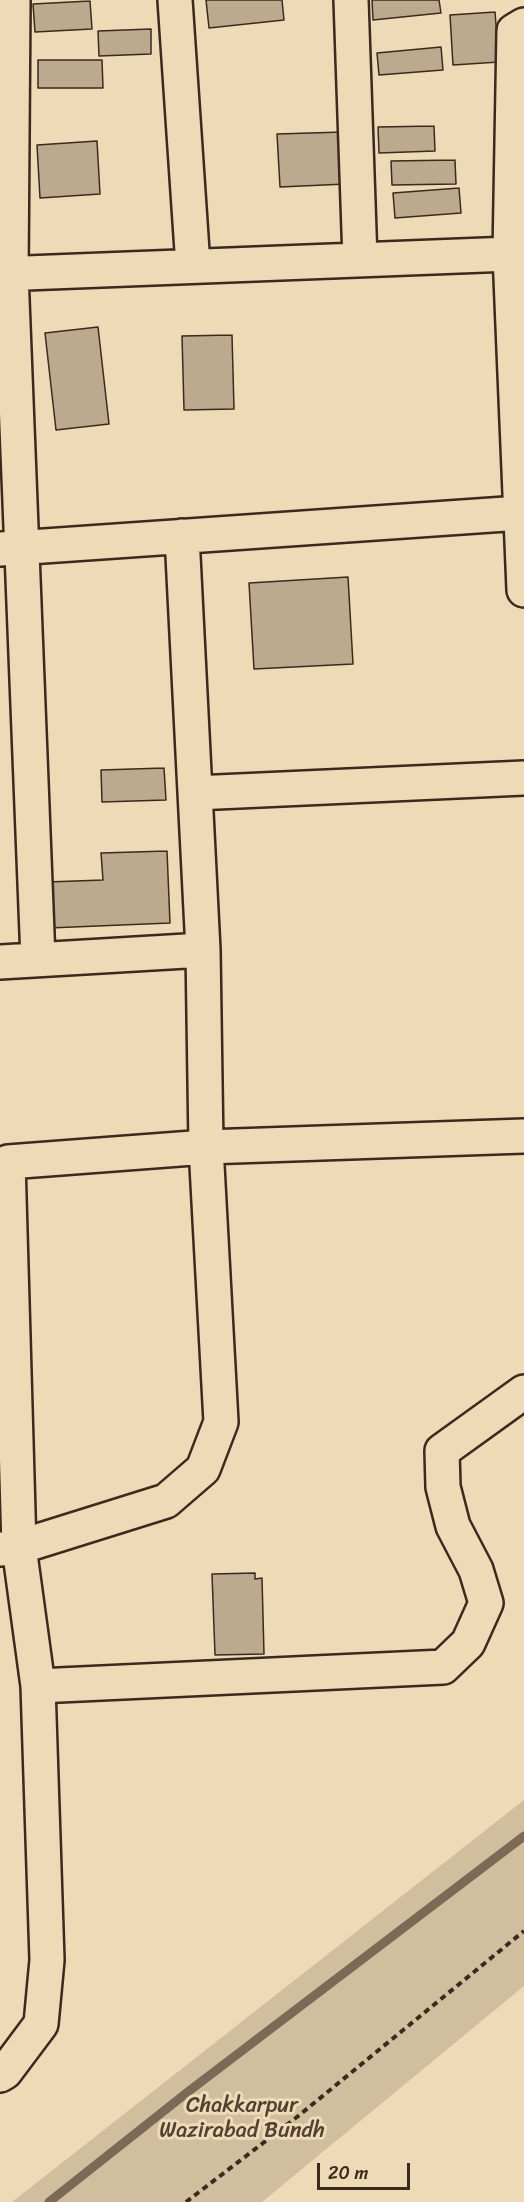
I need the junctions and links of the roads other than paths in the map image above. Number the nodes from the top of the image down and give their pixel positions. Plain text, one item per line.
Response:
1 (13, 0) edge
2 (175, 0) edge
3 (351, 0) edge
4 (524, 25) edge
5 (510, 254) junction
6 (360, 260) junction
7 (193, 266) junction
8 (6, 274) edge
9 (520, 513) junction
10 (182, 536) junction
11 (11, 548) edge
12 (524, 590) edge
13 (524, 778) edge
14 (195, 793) junction
15 (203, 950) junction
16 (38, 959) junction
17 (0, 962) edge
18 (524, 1136) edge
19 (206, 1147) junction
20 (4, 1165) edge
21 (524, 1392) edge
22 (10, 1548) edge
23 (38, 1686) junction
24 (0, 2075) edge

1 - 8 street
2 - 7 street
3 - 6 street
4 - 5 street
5 - 6 street
5 - 9 street
6 - 7 street
7 - 8 street
8 - 11 street
9 - 10 street
9 - 12 street
10 - 11 street
10 - 14 street
11 - 16 street
13 - 14 street
14 - 15 street
15 - 16 street
15 - 19 street
16 - 17 street
18 - 19 street
19 - 20 street
19 - 22 street
20 - 22 street
21 - 23 street
22 - 23 street
23 - 24 street

